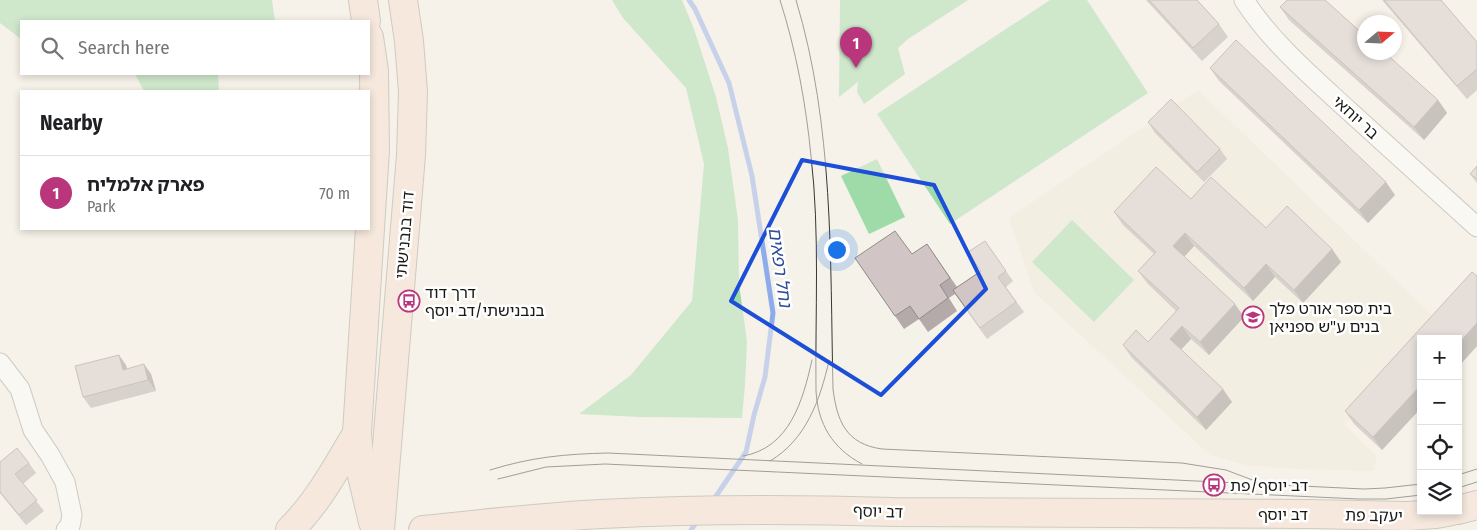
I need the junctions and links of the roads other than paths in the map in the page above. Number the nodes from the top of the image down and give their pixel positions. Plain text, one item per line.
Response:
1 (363, 0) edge
2 (403, 0) edge
3 (1244, 0) edge
4 (366, 20) edge
5 (370, 43) edge
6 (1477, 227) edge
7 (370, 229) edge
8 (370, 230) edge
9 (0, 363) edge
10 (357, 433) junction
11 (1477, 505) edge
12 (1462, 509) edge
13 (1333, 514) junction
14 (1417, 515) edge
15 (1448, 515) edge
16 (66, 530) edge
17 (290, 530) edge
18 (378, 530) edge
19 (423, 530) edge
20 (1366, 530) edge
21 (1424, 530) edge

1 - 4 main road
2 - 18 main road, דוד בנבנישתי
3 - 6 street, בר יוחאי
5 - 7 main road, דוד בנבנישתי
8 - 10 main road, דוד בנבנישתי
9 - 16 street
10 - 17 main road
10 - 18 main road, דוד בנבנישתי
11 - 12 main road, יעקב פת
13 - 14 main road, יעקב פת
13 - 19 main road, דב יוסף
13 - 20 main road, יעקב פת
15 - 21 main road, יעקב פת

